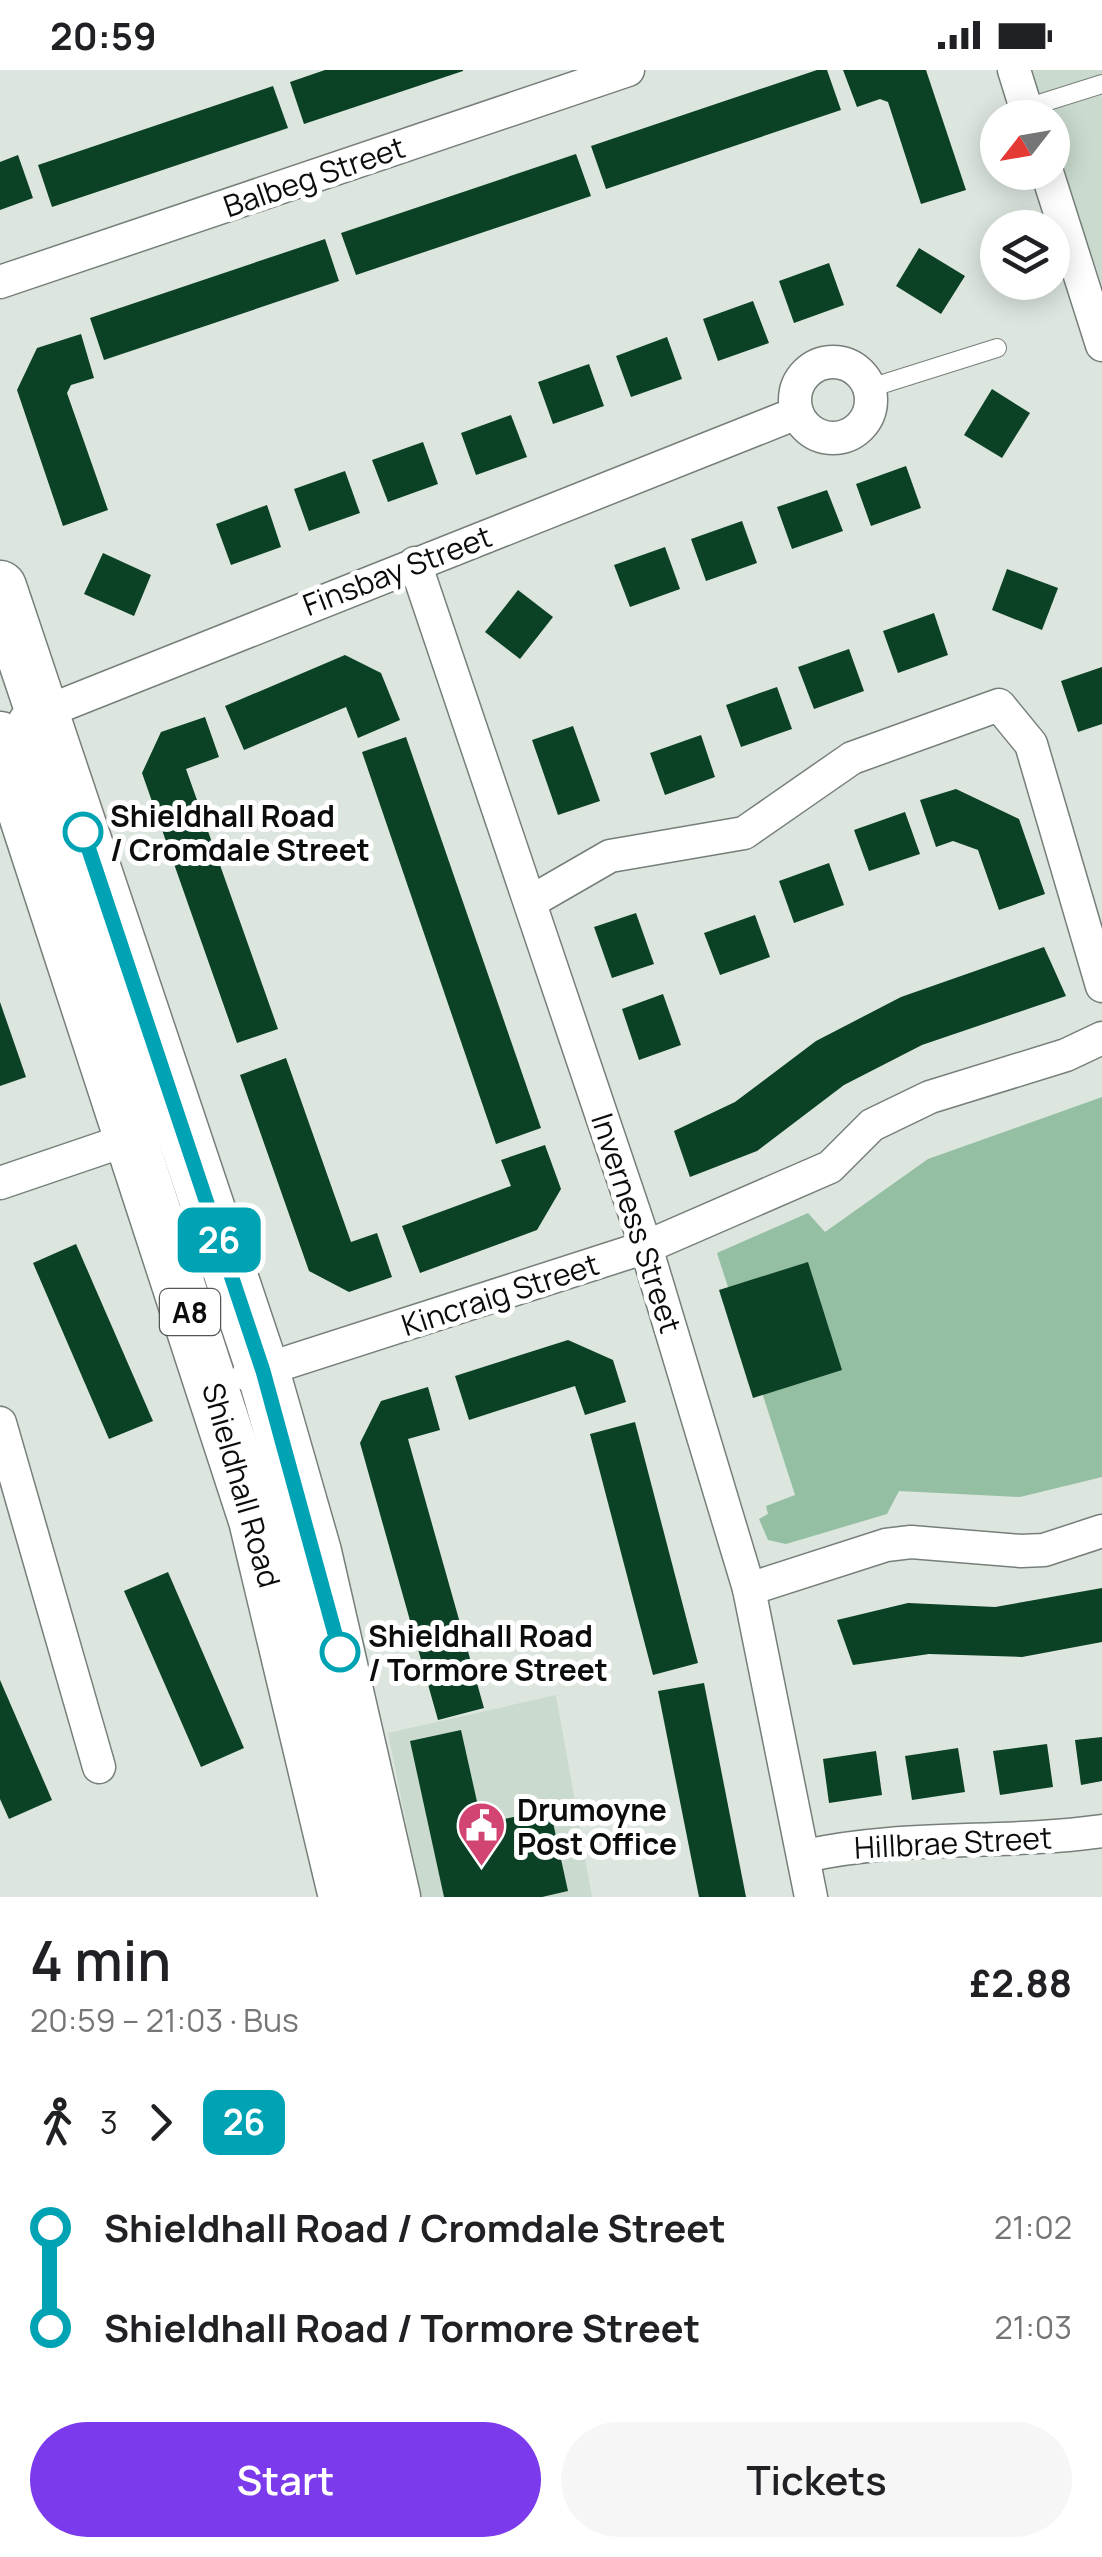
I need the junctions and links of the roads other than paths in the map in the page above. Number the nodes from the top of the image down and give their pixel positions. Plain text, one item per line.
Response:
1 (628, 70) edge
2 (1014, 70) edge
3 (1102, 84) edge
4 (1024, 100) edge
5 (1061, 100) edge
6 (1053, 190) edge
7 (0, 282) edge
8 (1102, 344) edge
9 (997, 348) dead end
10 (870, 388) junction
11 (797, 413) junction
12 (415, 562) junction
13 (0, 587) edge
14 (14, 728) edge
15 (532, 901) junction
16 (1102, 986) edge
17 (1102, 1038) edge
18 (180, 1122) junction
19 (131, 1138) junction
20 (0, 1184) edge
21 (646, 1247) junction
22 (239, 1378) junction
23 (0, 1422) edge
24 (1102, 1531) edge
25 (748, 1589) junction
26 (99, 1767) dead end
27 (1102, 1831) edge
28 (805, 1856) junction
29 (345, 1897) edge
30 (394, 1897) edge
31 (812, 1897) edge

1 - 7 street, Balbeg Street
2 - 4 street
3 - 5 lane
6 - 8 street
9 - 10 lane
10 - 11 street
10 - 11 street
11 - 12 street, Finsbay Street
12 - 14 street, Finsbay Street
12 - 15 street, Inverness Street
13 - 14 main road, Shieldhall Road / A8
14 - 18 main road, Shieldhall Road / A8
14 - 19 main road, Shieldhall Road / A8
15 - 16 street
15 - 21 street, Inverness Street
17 - 21 street, Kincraig Street
18 - 19 street
18 - 22 main road, Shieldhall Road / A8
19 - 20 street
19 - 22 main road, Shieldhall Road / A8
21 - 22 street, Kincraig Street
21 - 25 street, Inverness Street
22 - 29 main road, Shieldhall Road / A8
22 - 30 main road, Shieldhall Road / A8
23 - 26 street
24 - 25 street
25 - 28 street, Inverness Street
27 - 28 street, Hillbrae Street
28 - 31 street, Inverness Street

